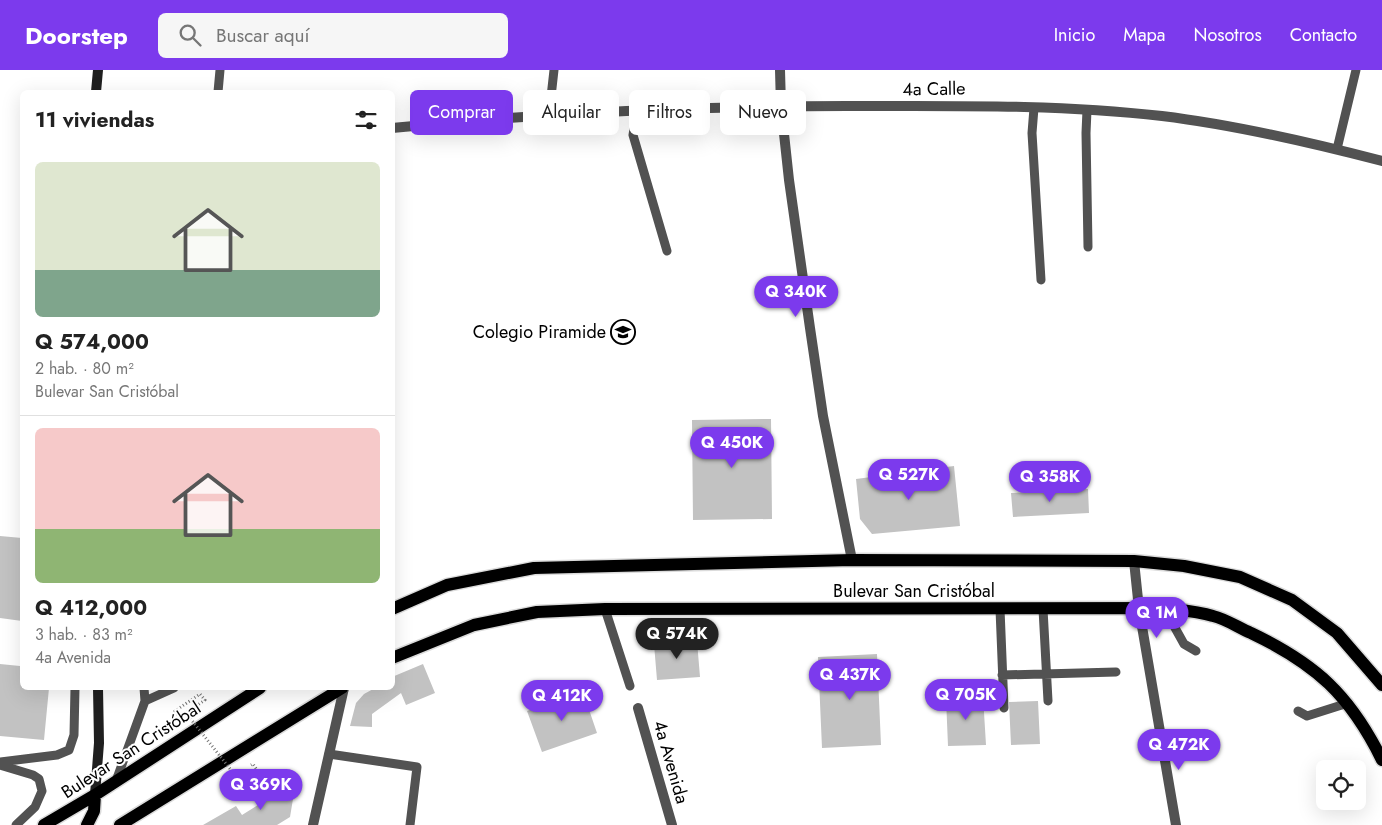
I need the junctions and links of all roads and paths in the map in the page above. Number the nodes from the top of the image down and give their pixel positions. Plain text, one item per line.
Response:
1 (98, 70) edge
2 (220, 70) edge
3 (554, 70) edge
4 (780, 70) edge
5 (1356, 70) edge
6 (96, 90) edge
7 (218, 90) edge
8 (552, 90) edge
9 (781, 90) edge
10 (806, 106) edge
11 (1034, 108) junction
12 (1087, 110) junction
13 (523, 117) edge
14 (395, 128) edge
15 (633, 135) edge
16 (784, 135) edge
17 (1337, 149) junction
18 (1382, 161) edge
19 (1088, 247) dead end
20 (667, 251) dead end
21 (1041, 280) dead end
22 (852, 560) junction
23 (1134, 561) junction
24 (1043, 608) junction
25 (1164, 608) junction
26 (395, 609) edge
27 (605, 609) junction
28 (1000, 609) junction
29 (1139, 609) junction
30 (1196, 651) dead end
31 (395, 657) edge
32 (1116, 672) dead end
33 (1046, 674) junction
34 (1002, 675) junction
35 (1382, 685) edge
36 (630, 686) dead end
37 (74, 690) edge
38 (98, 690) edge
39 (144, 690) edge
40 (170, 690) edge
41 (257, 690) edge
42 (340, 690) edge
43 (343, 690) edge
44 (145, 701) junction
45 (1048, 701) dead end
46 (1348, 702) junction
47 (638, 708) dead end
48 (1004, 708) dead end
49 (175, 711) dead end
50 (1298, 711) dead end
51 (329, 754) junction
52 (1382, 760) edge
53 (0, 764) edge
54 (247, 768) dead end
55 (241, 771) dead end
56 (116, 781) junction
57 (235, 784) dead end
58 (95, 795) junction
59 (16, 825) edge
60 (44, 825) edge
61 (87, 825) edge
62 (120, 825) edge
63 (313, 825) edge
64 (410, 825) edge
65 (672, 825) edge
66 (1176, 825) edge

1 - 6 street
2 - 7 lane
3 - 8 lane
4 - 9 street
5 - 17 lane
10 - 11 street, 4a Calle
11 - 12 street, 4a Calle
11 - 21 lane
12 - 17 street, 4a Calle
12 - 19 lane
13 - 14 street, 4a Calle
15 - 20 lane
16 - 22 street
17 - 18 street, 4a Calle
22 - 23 main road, Bulevar San Cristóbal
22 - 26 main road, Bulevar San Cristóbal
23 - 29 street
23 - 35 main road, Bulevar San Cristóbal
24 - 28 main road, Bulevar San Cristóbal
24 - 29 main road, Bulevar San Cristóbal
24 - 33 lane
25 - 29 main road, Bulevar San Cristóbal
25 - 30 lane
25 - 46 main road, Bulevar San Cristóbal
27 - 28 main road, Bulevar San Cristóbal
27 - 31 main road, Bulevar San Cristóbal
27 - 36 lane
28 - 34 lane
29 - 66 street
32 - 33 lane
33 - 34 lane
33 - 45 lane
34 - 48 lane
37 - 53 lane
38 - 58 street
39 - 44 lane
40 - 44 lane
41 - 56 main road, Bulevar San Cristóbal
42 - 62 main road
43 - 51 street
44 - 56 lane
46 - 50 lane
46 - 52 main road, Bulevar San Cristóbal
47 - 65 street, 4a Avenida
49 - 55 path, bridge
51 - 63 street
51 - 64 lane
53 - 59 lane
54 - 57 path
56 - 58 main road, Bulevar San Cristóbal
58 - 60 main road, Bulevar San Cristóbal
58 - 61 main road

